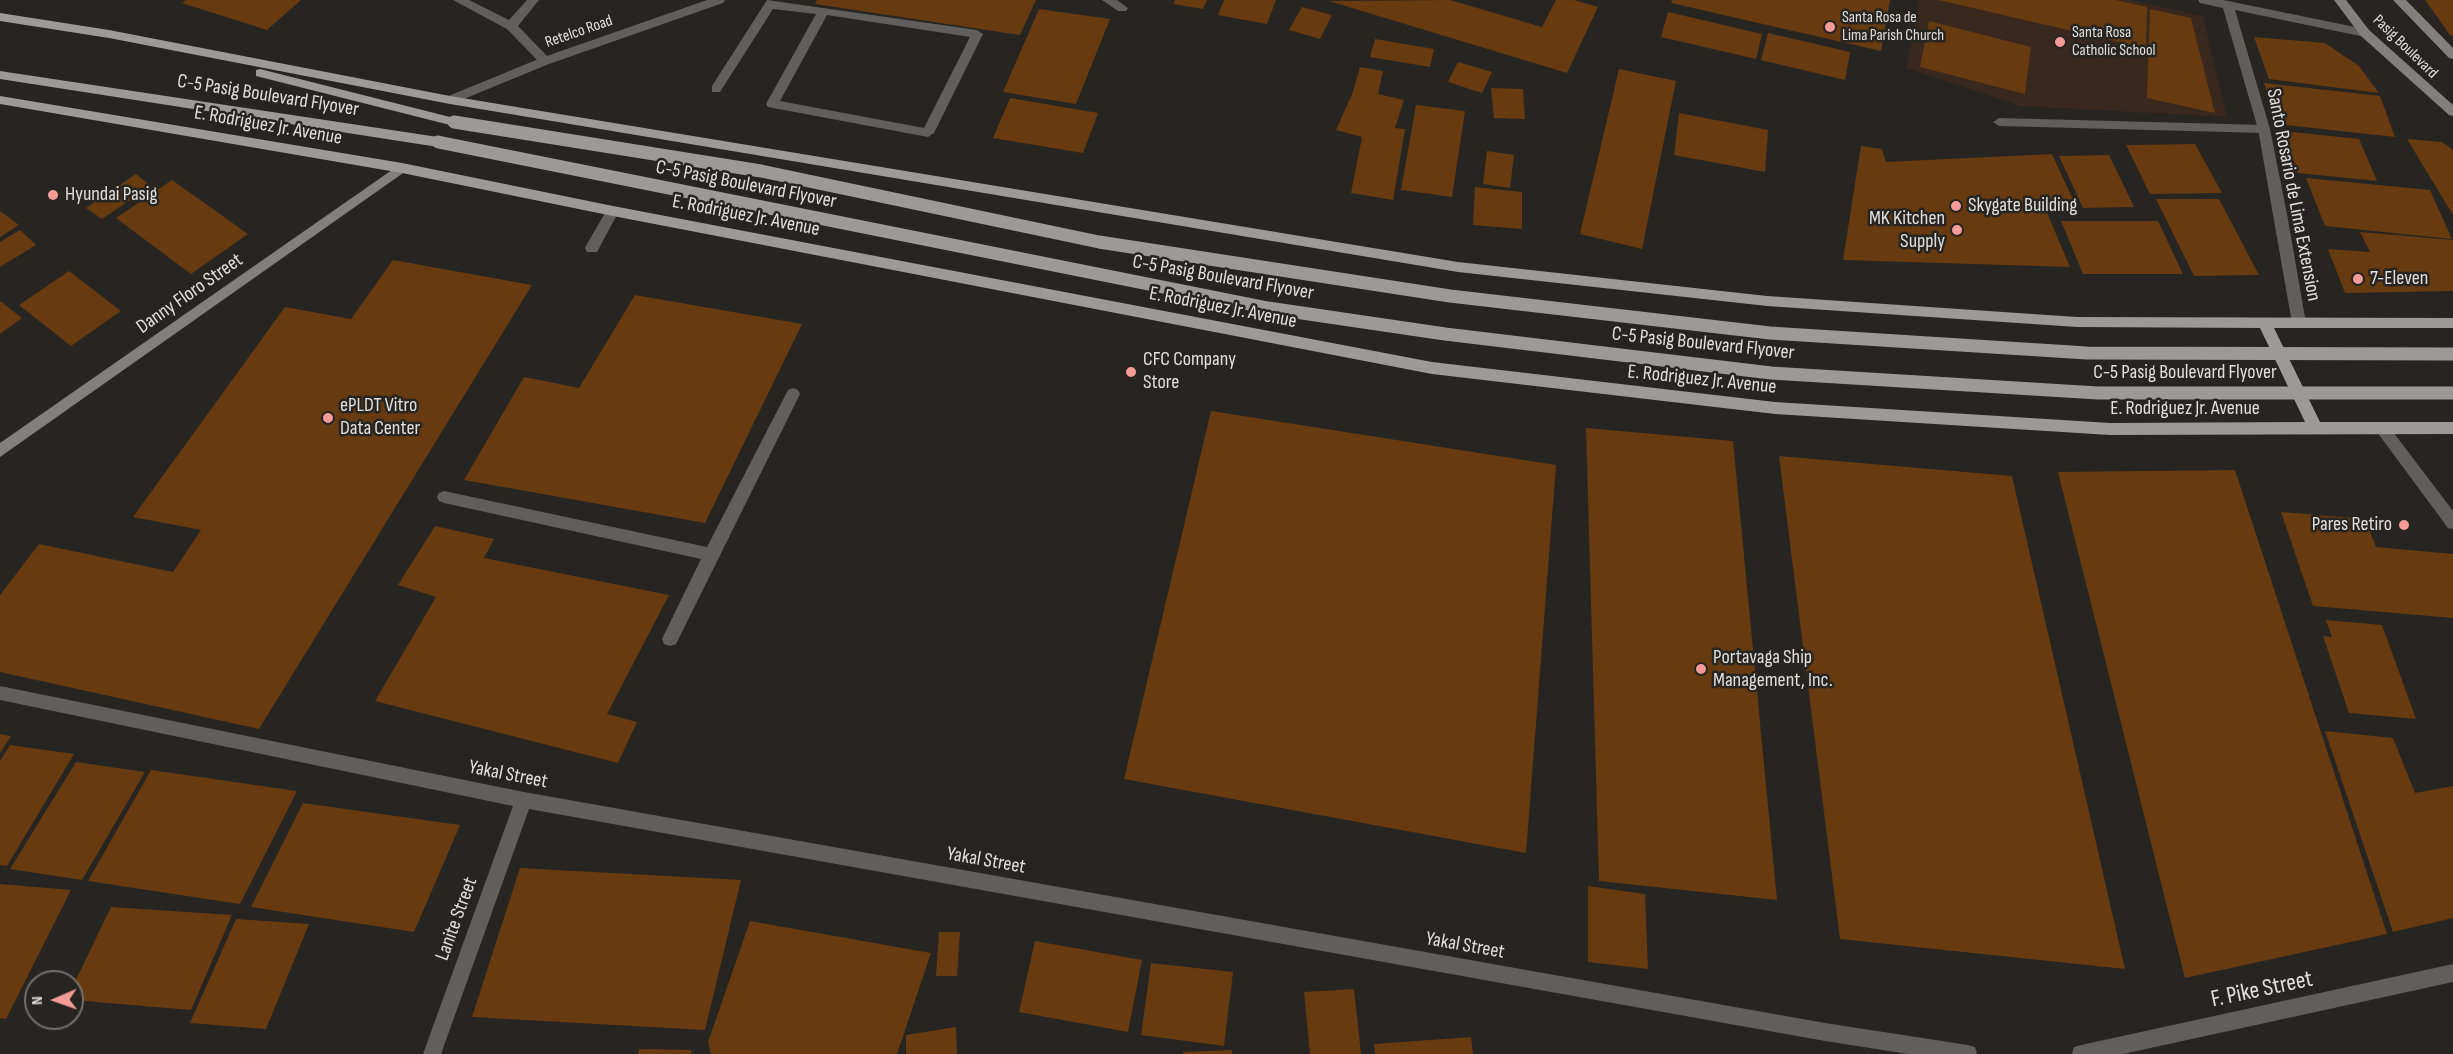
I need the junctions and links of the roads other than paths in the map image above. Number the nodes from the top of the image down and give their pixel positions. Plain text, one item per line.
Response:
1 (459, 0) edge
2 (533, 0) edge
3 (719, 0) edge
4 (1108, 0) edge
5 (2204, 0) edge
6 (2340, 0) edge
7 (2399, 0) edge
8 (773, 2) edge
9 (2228, 5) junction
10 (1122, 8) dead end
11 (824, 11) junction
12 (0, 17) edge
13 (511, 26) junction
14 (2365, 33) junction
15 (109, 34) junction
16 (2451, 52) edge
17 (545, 61) junction
18 (0, 75) edge
19 (716, 89) dead end
20 (0, 100) edge
21 (450, 100) junction
22 (2453, 112) edge
23 (1999, 122) dead end
24 (2264, 129) junction
25 (402, 168) junction
26 (614, 211) junction
27 (592, 248) dead end
28 (2265, 323) junction
29 (2299, 323) junction
30 (2453, 323) edge
31 (2453, 354) edge
32 (2453, 393) edge
33 (793, 394) dead end
34 (2315, 428) junction
35 (2382, 428) junction
36 (2453, 428) edge
37 (0, 451) edge
38 (444, 497) dead end
39 (2453, 524) edge
40 (711, 554) junction
41 (670, 639) dead end
42 (0, 693) edge
43 (524, 800) junction
44 (2453, 973) edge
45 (432, 1054) edge
46 (1968, 1054) edge
47 (2081, 1054) edge

1 - 13 street
2 - 13 street
3 - 17 street, Retelco Road
4 - 10 street
5 - 9 street
6 - 14 main road, Pasig Boulevard
7 - 16 main road, Pasig Boulevard
8 - 11 street
8 - 19 street
9 - 14 street
9 - 24 street, Santo Rosario de Lima Extension
11 - 11 street
12 - 15 main road
13 - 17 street
14 - 22 main road, Pasig Boulevard
15 - 21 main road
15 - 31 main road, C-5 Pasig Boulevard Flyover, bridge
17 - 21 street, Retelco Road
18 - 32 main road, C-5 Pasig Boulevard Flyover, bridge
20 - 25 main road, E. Rodriguez Jr. Avenue
21 - 28 main road
23 - 24 street
24 - 29 street, Santo Rosario de Lima Extension
25 - 26 main road, E. Rodriguez Jr. Avenue
25 - 37 main road, Danny Floro Street
26 - 27 street
26 - 34 main road, E. Rodriguez Jr. Avenue
28 - 29 main road
28 - 34 main road
29 - 30 main road
33 - 40 street
34 - 35 main road, E. Rodriguez Jr. Avenue
35 - 36 main road, E. Rodriguez Jr. Avenue
35 - 39 street
38 - 40 street
40 - 41 street
42 - 43 street, Yakal Street
43 - 45 street, Lanite Street
43 - 46 street, Yakal Street
44 - 47 street, F. Pike Street

